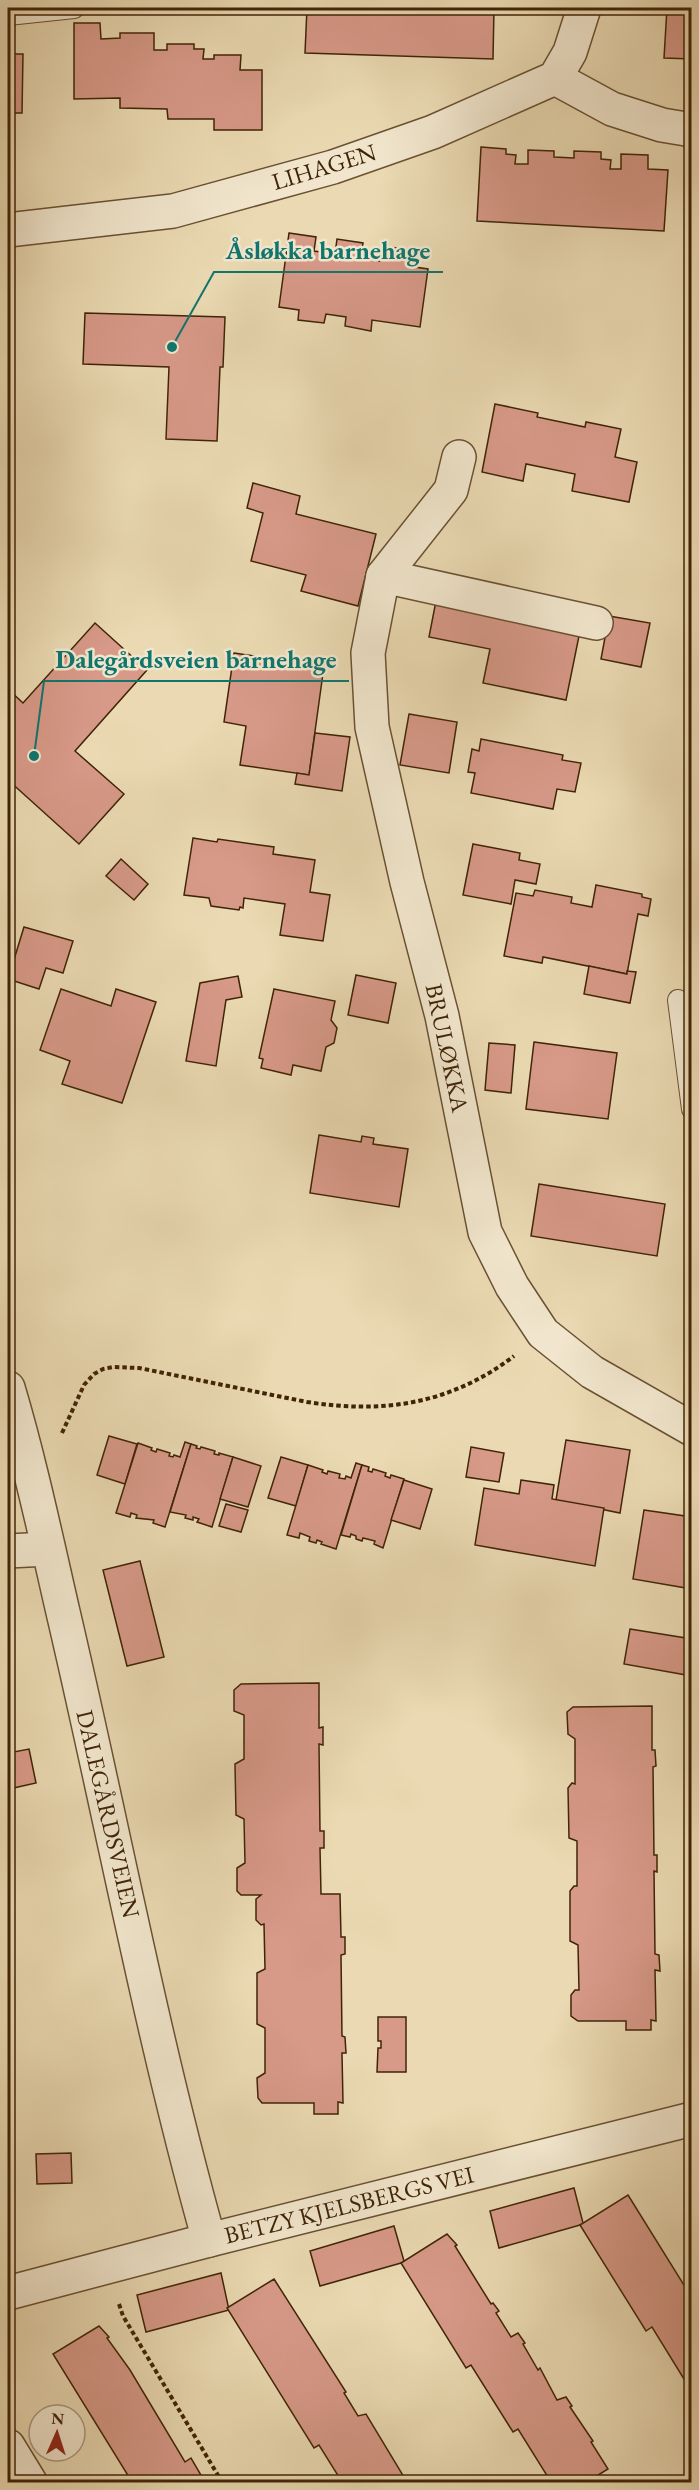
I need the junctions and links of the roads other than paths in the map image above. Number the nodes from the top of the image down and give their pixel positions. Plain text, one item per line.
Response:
1 (74, 8) edge
2 (584, 8) edge
3 (8, 15) edge
4 (555, 78) junction
5 (692, 130) edge
6 (8, 230) edge
7 (459, 457) dead end
8 (383, 576) junction
9 (596, 623) dead end
10 (678, 1000) dead end
11 (692, 1109) edge
12 (8, 1388) edge
13 (692, 1430) edge
14 (48, 1549) junction
15 (8, 1551) edge
16 (692, 2119) edge
17 (209, 2240) junction
18 (8, 2293) edge
19 (8, 2446) edge
20 (30, 2482) edge

1 - 3 lane
2 - 4 street
4 - 5 street
4 - 6 street, LIHAGEN
7 - 8 street, BRULØKKA
8 - 9 street
8 - 13 street, BRULØKKA
10 - 11 lane
12 - 14 street, DALEGÅRDSVEIEN
14 - 15 street
14 - 17 street, DALEGÅRDSVEIEN
16 - 17 street, BETZY KJELSBERGS VEI
17 - 18 street, BETZY KJELSBERGS VEI
19 - 20 street

